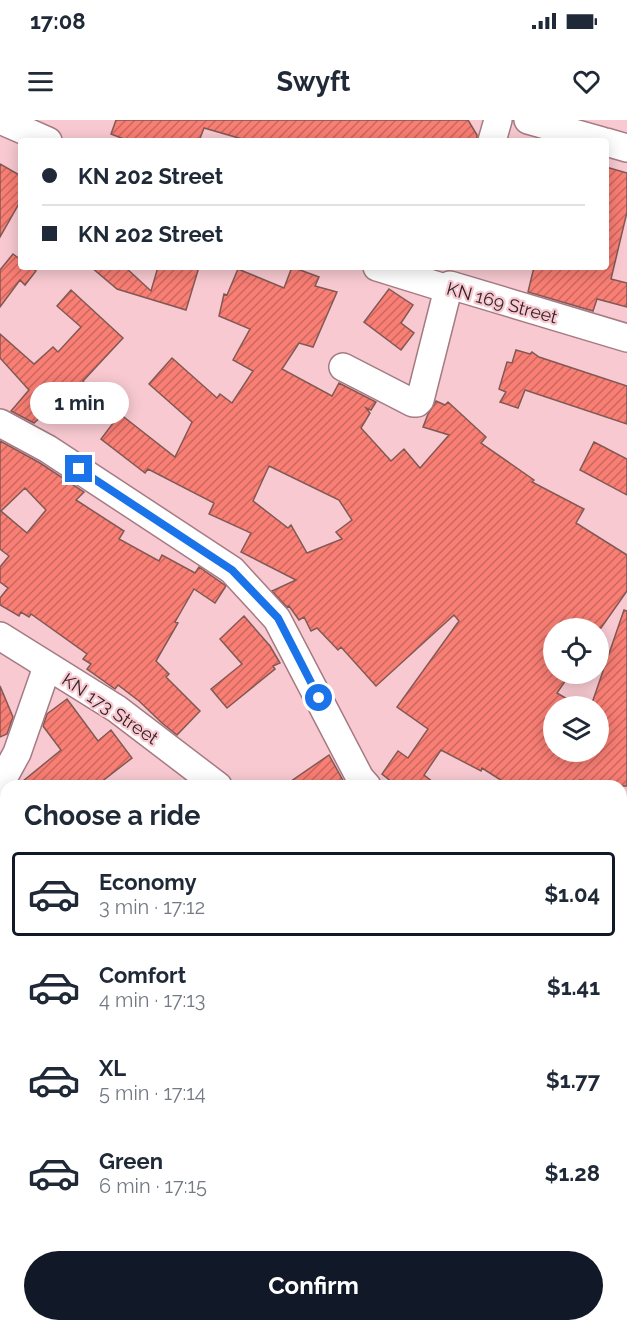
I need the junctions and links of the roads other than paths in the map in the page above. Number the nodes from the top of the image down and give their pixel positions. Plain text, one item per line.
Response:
1 (0, 120) edge
2 (498, 120) edge
3 (528, 120) edge
4 (41, 138) edge
5 (493, 138) edge
6 (590, 138) edge
7 (609, 143) edge
8 (627, 148) edge
9 (393, 270) edge
10 (451, 281) edge
11 (627, 338) edge
12 (343, 367) dead end
13 (0, 423) edge
14 (0, 636) edge
15 (47, 667) junction
16 (2, 780) edge
17 (210, 780) edge
18 (362, 780) edge

1 - 4 street
2 - 5 street
3 - 6 street
7 - 8 street
9 - 10 street, KN 169 Street
10 - 11 street, KN 169 Street
10 - 12 street
13 - 18 street
14 - 15 street, KN 173 Street
15 - 16 street
15 - 17 street, KN 173 Street

